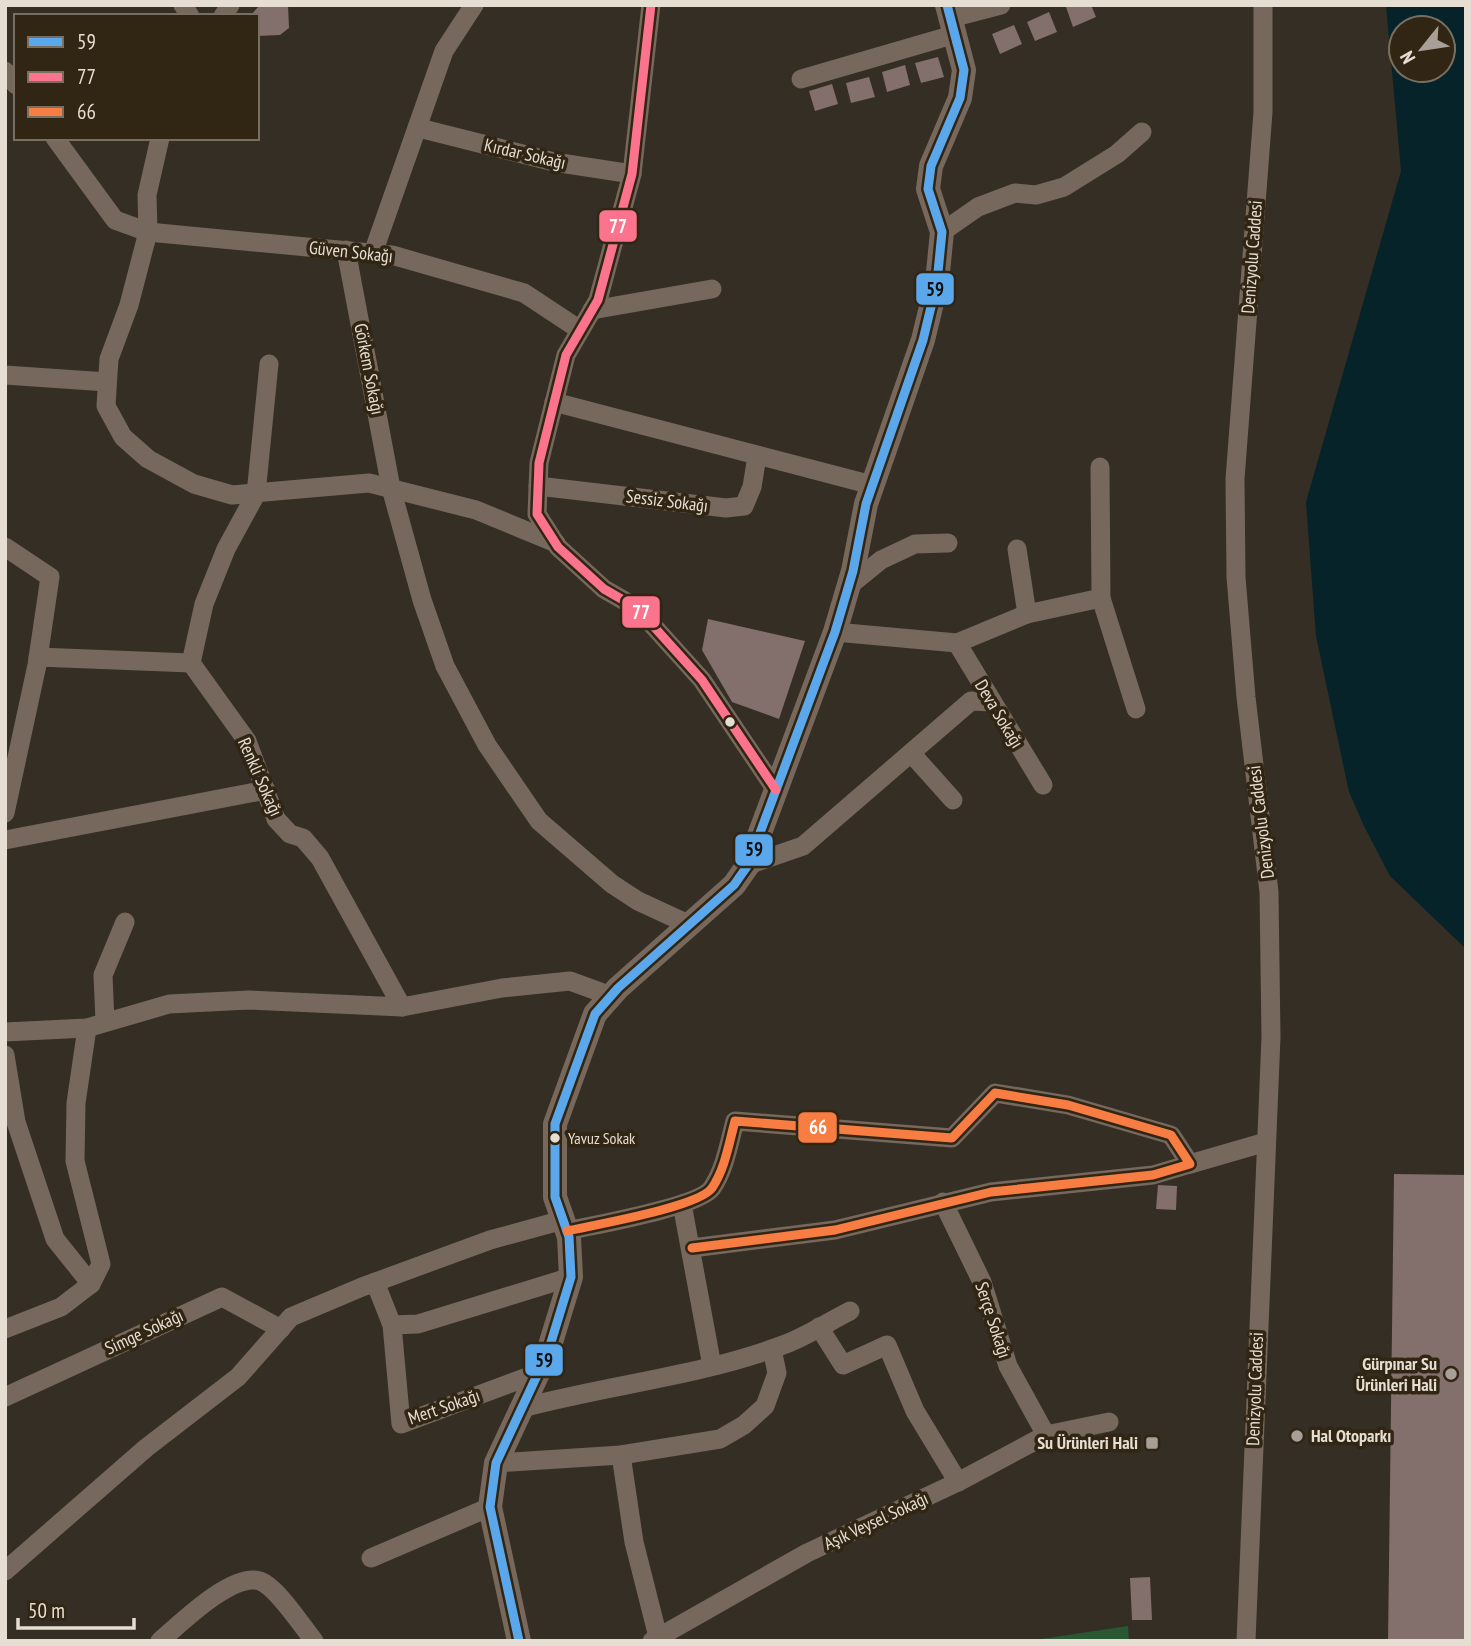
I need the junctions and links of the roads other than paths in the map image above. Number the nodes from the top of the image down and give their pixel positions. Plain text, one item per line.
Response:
1 (474, 5) edge
2 (652, 5) edge
3 (1001, 5) edge
4 (1263, 5) edge
5 (952, 19) edge
6 (801, 79) dead end
7 (419, 128) junction
8 (1142, 132) dead end
9 (56, 140) edge
10 (160, 140) edge
11 (632, 174) junction
12 (148, 232) junction
13 (942, 232) junction
14 (346, 250) junction
15 (373, 253) junction
16 (712, 289) dead end
17 (592, 310) junction
18 (580, 330) junction
19 (269, 364) dead end
20 (5, 374) edge
21 (107, 382) junction
22 (554, 402) junction
23 (757, 456) junction
24 (1100, 467) dead end
25 (872, 485) junction
26 (538, 486) junction
27 (391, 488) junction
28 (256, 494) junction
29 (556, 543) junction
30 (948, 543) dead end
31 (5, 547) edge
32 (1017, 549) dead end
33 (849, 586) junction
34 (1101, 598) junction
35 (1027, 614) junction
36 (835, 632) junction
37 (957, 643) junction
38 (38, 657) junction
39 (191, 663) junction
40 (992, 702) junction
41 (1136, 709) dead end
42 (911, 753) junction
43 (1043, 785) dead end
44 (266, 790) junction
45 (776, 790) junction
46 (953, 800) dead end
47 (5, 813) edge
48 (5, 840) edge
49 (748, 865) junction
50 (125, 922) dead end
51 (690, 925) junction
52 (611, 996) junction
53 (402, 1007) junction
54 (96, 1024) junction
55 (5, 1032) edge
56 (5, 1055) edge
57 (1266, 1142) junction
58 (1190, 1164) junction
59 (943, 1202) junction
60 (682, 1205) junction
61 (565, 1226) junction
62 (692, 1248) junction
63 (571, 1277) junction
64 (375, 1282) junction
65 (91, 1284) junction
66 (850, 1311) dead end
67 (392, 1325) junction
68 (819, 1327) junction
69 (5, 1328) edge
70 (281, 1329) junction
71 (772, 1349) junction
72 (712, 1366) junction
73 (538, 1373) junction
74 (5, 1397) edge
75 (522, 1408) junction
76 (1109, 1422) dead end
77 (1046, 1435) junction
78 (621, 1455) junction
79 (496, 1463) junction
80 (958, 1482) junction
81 (491, 1507) junction
82 (371, 1558) dead end
83 (8, 1563) edge
84 (655, 1639) edge
85 (160, 1641) edge
86 (314, 1641) edge
87 (519, 1641) edge
88 (1246, 1641) edge

1 - 7 street
2 - 11 street
3 - 5 street
4 - 57 street, Denizyolu Caddesi
5 - 6 street
5 - 13 main road
7 - 11 street, Kırdar Sokağı
7 - 15 street
8 - 13 street
9 - 12 street, Güven Sokağı
10 - 12 street
11 - 17 street
12 - 14 street, Güven Sokağı
12 - 21 street
13 - 25 main road
14 - 15 street, Güven Sokağı
14 - 27 street, Görkem Sokağı
15 - 18 street, Güven Sokağı
16 - 17 street
17 - 18 street
18 - 22 street
19 - 28 street
20 - 21 street
21 - 28 street
22 - 23 street
22 - 26 street
23 - 25 street
23 - 26 street, Sessiz Sokağı
24 - 34 street
25 - 33 main road
26 - 29 street
27 - 28 street
27 - 29 street
27 - 51 street, Görkem Sokağı
28 - 39 street
29 - 45 street
30 - 33 street
31 - 38 street
32 - 35 street
33 - 36 main road
34 - 35 street
34 - 41 street
35 - 37 street
36 - 37 street
36 - 45 main road
37 - 40 street, Deva Sokağı
38 - 39 street
38 - 47 street
39 - 44 street, Renkli Sokağı
40 - 42 street
40 - 43 street, Deva Sokağı
42 - 46 street
42 - 49 street
44 - 48 street
44 - 53 street, Renkli Sokağı
45 - 49 main road
49 - 51 main road
50 - 54 street
51 - 52 main road
52 - 53 street
52 - 61 main road
53 - 54 street
54 - 55 street
54 - 65 street
56 - 65 street
57 - 58 street
57 - 88 street, Denizyolu Caddesi
58 - 59 street
58 - 60 street
59 - 62 street
59 - 77 street, Serçe Sokağı
60 - 61 street
60 - 62 street
61 - 63 main road
61 - 64 street
62 - 72 street
63 - 67 street
63 - 73 main road
64 - 67 street, Mert Sokağı
64 - 70 street
65 - 69 street
66 - 68 street
67 - 73 street, Mert Sokağı
68 - 71 street
68 - 80 street
70 - 74 street, Simge Sokağı
70 - 83 street
71 - 72 street
71 - 78 street
72 - 75 street
73 - 75 main road
75 - 79 main road
76 - 77 street, Aşık Veysel Sokağı
77 - 80 street, Aşık Veysel Sokağı
78 - 79 street
78 - 84 street
79 - 81 main road
80 - 84 street, Aşık Veysel Sokağı
81 - 82 street
81 - 87 main road
85 - 86 street

